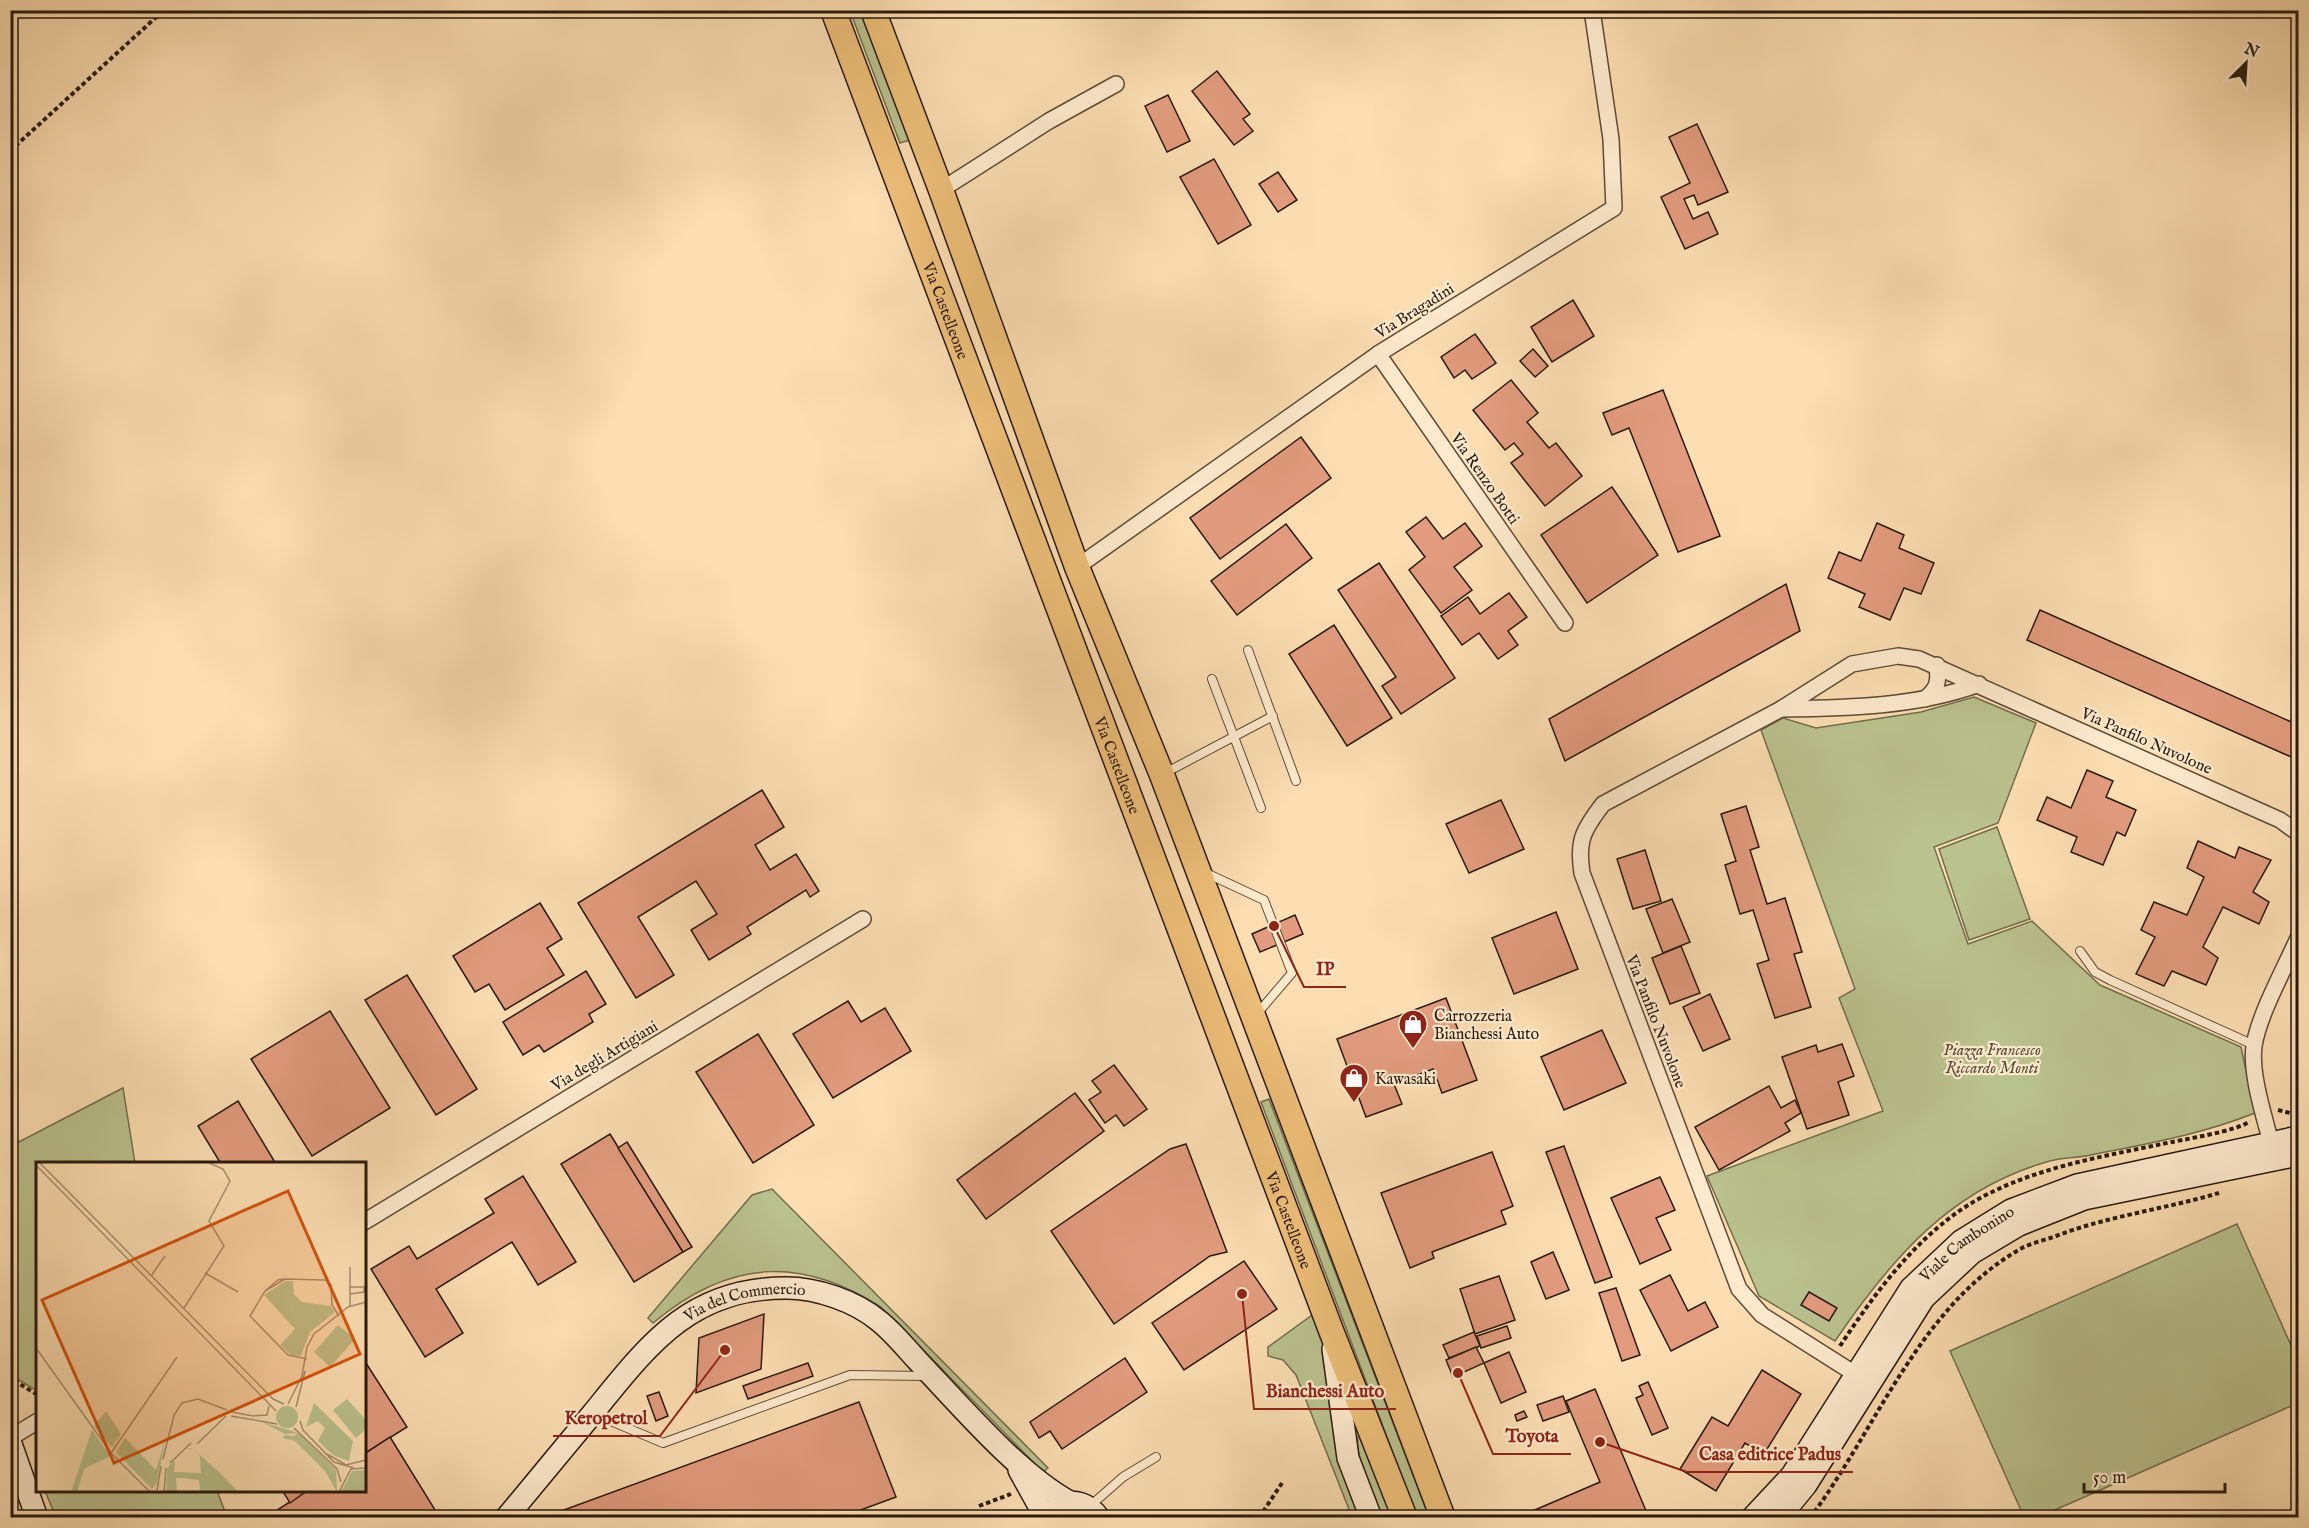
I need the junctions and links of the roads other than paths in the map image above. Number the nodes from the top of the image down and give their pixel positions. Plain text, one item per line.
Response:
1 (832, 10) edge
2 (873, 10) edge
3 (1592, 10) edge
4 (1116, 84) dead end
5 (941, 190) junction
6 (1378, 354) junction
7 (1077, 567) junction
8 (1565, 623) dead end
9 (1248, 650) dead end
10 (1937, 665) junction
11 (1212, 679) dead end
12 (1979, 684) junction
13 (1925, 699) junction
14 (1781, 709) junction
15 (1273, 716) junction
16 (1234, 736) junction
17 (1161, 775) junction
18 (1296, 781) dead end
19 (1261, 808) dead end
20 (2298, 833) edge
21 (1197, 869) junction
22 (863, 919) dead end
23 (2298, 938) edge
24 (2080, 951) dead end
25 (1253, 1018) junction
26 (2254, 1045) junction
27 (2298, 1137) edge
28 (2273, 1151) junction
29 (2298, 1155) edge
30 (366, 1221) edge
31 (1332, 1333) junction
32 (932, 1376) junction
33 (1863, 1379) junction
34 (592, 1414) junction
35 (36, 1422) edge
36 (10, 1439) edge
37 (1011, 1456) junction
38 (1156, 1457) dead end
39 (1089, 1510) edge
40 (1045, 1517) edge
41 (37, 1518) edge
42 (506, 1518) edge
43 (1371, 1518) edge
44 (1405, 1518) edge
45 (1443, 1518) edge
46 (1752, 1518) edge
47 (1779, 1518) edge

1 - 31 main road, Via Castelleone
2 - 5 main road
3 - 6 street, Via Bragadini
4 - 5 street
5 - 7 main road
6 - 7 street, Via Bragadini
6 - 8 street, Via Renzo Botti
7 - 17 main road
9 - 15 lane
10 - 12 street, Via Panfilo Nuvolone
10 - 13 street
10 - 14 street, Via Panfilo Nuvolone
11 - 16 lane
12 - 13 street, Via Panfilo Nuvolone
12 - 20 street, Via Panfilo Nuvolone
13 - 14 street, Via Panfilo Nuvolone
14 - 33 street, Via Panfilo Nuvolone
15 - 16 lane
15 - 18 lane
16 - 17 lane
16 - 19 lane
17 - 21 main road
21 - 25 main road
21 - 25 lane
22 - 30 street, Via degli Artigiani
23 - 26 street
24 - 26 lane
25 - 45 main road
26 - 28 street
27 - 28 street, Viale Cambonino
28 - 29 street, Viale Cambonino
28 - 33 street, Viale Cambonino
31 - 43 street
31 - 44 main road, Via Castelleone
32 - 34 lane
32 - 34 street, Via del Commercio
32 - 37 street, Via del Commercio
33 - 46 street, Viale Cambonino
33 - 47 street, Viale Cambonino
34 - 42 street, Via del Commercio
35 - 36 street
36 - 41 street
37 - 39 street, Via del Commercio
37 - 40 street, Via del Commercio
38 - 39 lane
39 - 40 street

